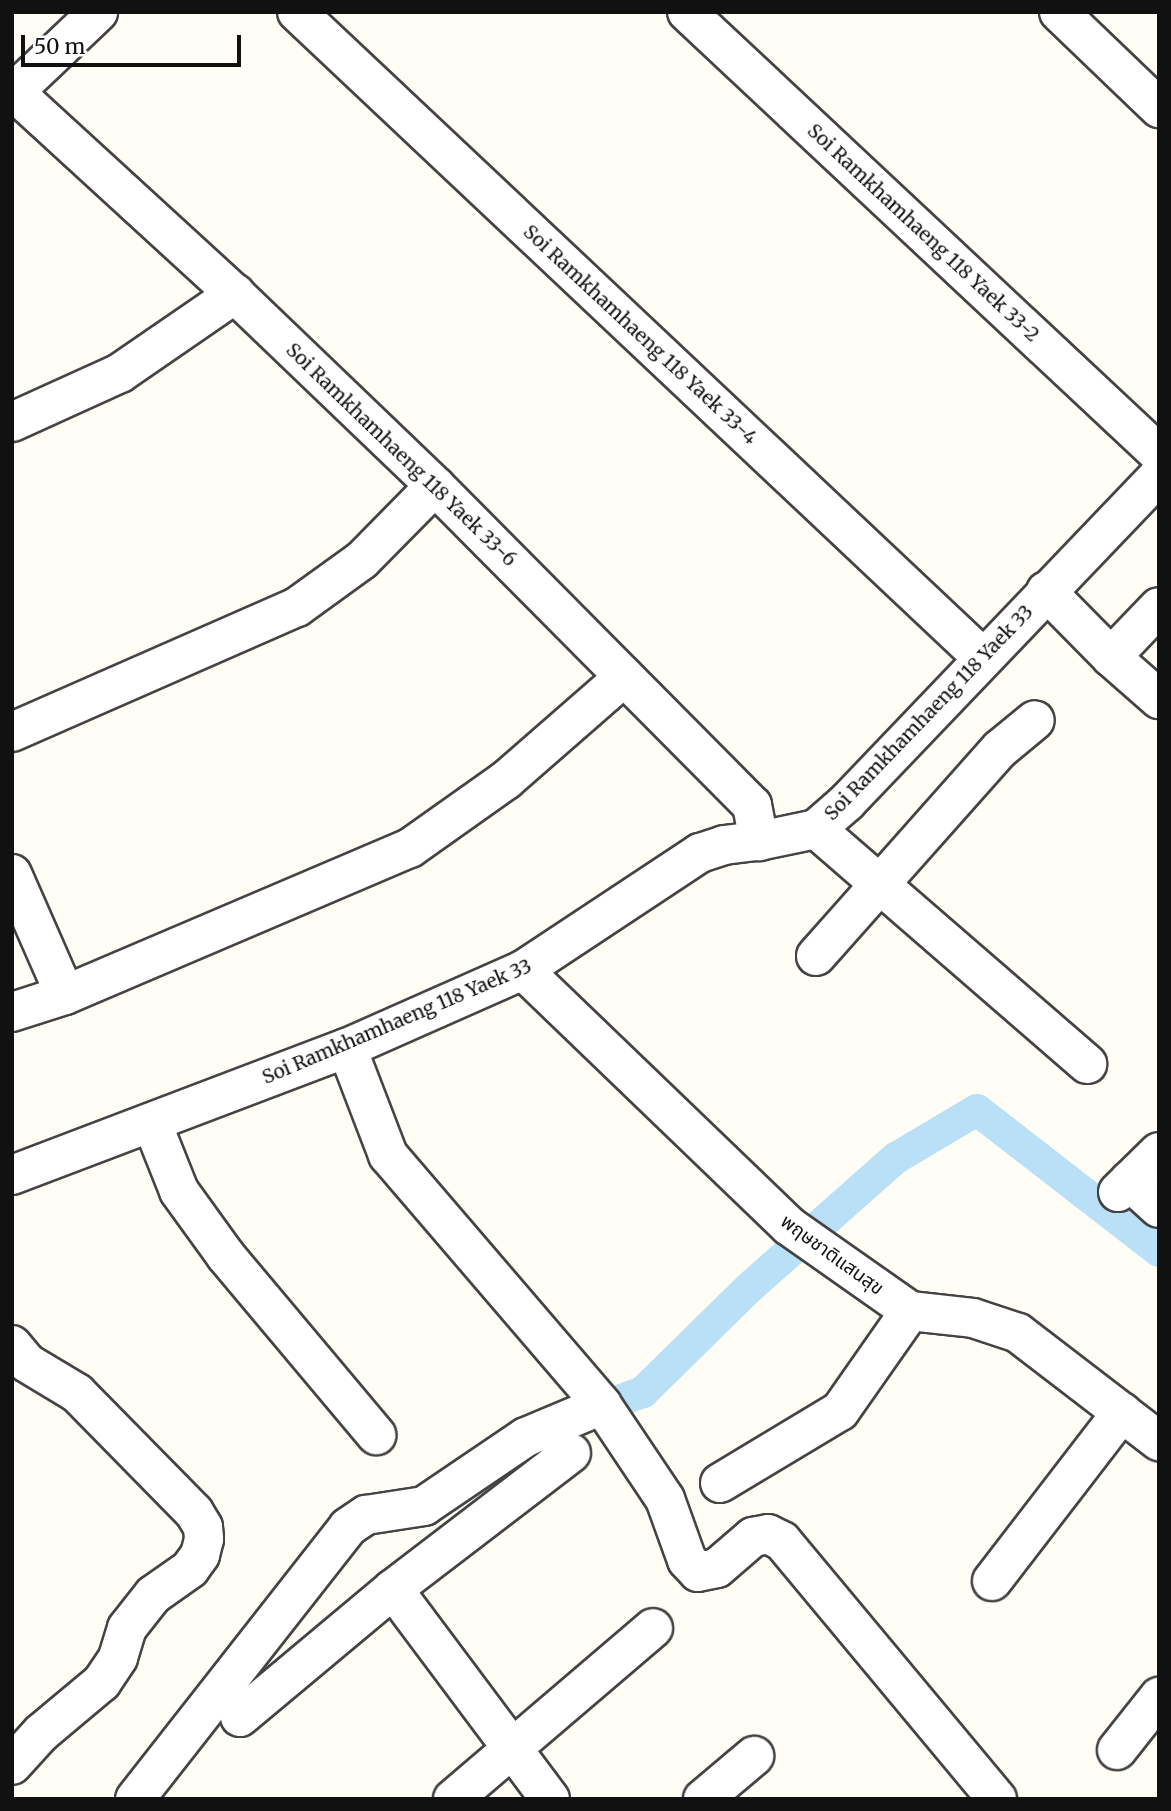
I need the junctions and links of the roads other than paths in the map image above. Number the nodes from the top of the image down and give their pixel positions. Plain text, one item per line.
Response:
1 (98, 12) edge
2 (297, 12) edge
3 (687, 12) edge
4 (1059, 12) edge
5 (13, 92) edge
6 (1159, 108) edge
7 (234, 294) junction
8 (12, 422) edge
9 (1159, 454) edge
10 (1159, 476) edge
11 (435, 486) junction
12 (1046, 591) junction
13 (1159, 607) edge
14 (1111, 657) junction
15 (983, 658) junction
16 (624, 677) junction
17 (1159, 699) edge
18 (1035, 720) dead end
19 (12, 732) edge
20 (816, 829) junction
21 (760, 842) junction
22 (12, 874) edge
23 (880, 883) junction
24 (816, 956) dead end
25 (523, 970) junction
26 (65, 995) junction
27 (12, 1013) edge
28 (347, 1048) junction
29 (1087, 1064) dead end
30 (152, 1124) junction
31 (1159, 1152) edge
32 (12, 1175) edge
33 (1159, 1208) edge
34 (910, 1311) junction
35 (12, 1345) edge
36 (602, 1405) junction
37 (1122, 1412) junction
38 (376, 1435) dead end
39 (1159, 1441) edge
40 (571, 1453) dead end
41 (720, 1483) dead end
42 (992, 1581) dead end
43 (393, 1589) junction
44 (653, 1628) dead end
45 (1159, 1697) edge
46 (240, 1717) dead end
47 (512, 1748) junction
48 (1117, 1750) dead end
49 (754, 1756) dead end
50 (12, 1765) edge
51 (135, 1799) edge
52 (453, 1799) edge
53 (550, 1799) edge
54 (703, 1799) edge
55 (997, 1799) edge

1 - 5 street
2 - 15 street, Soi Ramkhamhaeng 118 Yaek 33-4
3 - 9 street, Soi Ramkhamhaeng 118 Yaek 33-2
4 - 6 street
5 - 7 street, Soi Ramkhamhaeng 118 Yaek 33-6
7 - 8 street
7 - 11 street, Soi Ramkhamhaeng 118 Yaek 33-6
10 - 12 street, Soi Ramkhamhaeng 118 Yaek 33
11 - 16 street, Soi Ramkhamhaeng 118 Yaek 33-6
11 - 19 street
12 - 14 street
12 - 15 street, Soi Ramkhamhaeng 118 Yaek 33
13 - 14 street
14 - 17 street
15 - 20 street, Soi Ramkhamhaeng 118 Yaek 33
16 - 21 street, Soi Ramkhamhaeng 118 Yaek 33-6
16 - 26 street
18 - 23 street
20 - 21 street, Soi Ramkhamhaeng 118 Yaek 33
20 - 23 street
21 - 25 street, Soi Ramkhamhaeng 118 Yaek 33
22 - 26 street
23 - 24 street
23 - 29 street
25 - 28 street, Soi Ramkhamhaeng 118 Yaek 33
25 - 34 street, พฤษชาติแสนสุข
26 - 27 street
28 - 30 street, Soi Ramkhamhaeng 118 Yaek 33
28 - 36 street
30 - 32 street, Soi Ramkhamhaeng 118 Yaek 33
30 - 38 street
31 - 33 street
34 - 37 street, พฤษชาติแสนสุข
34 - 41 street
35 - 50 street
36 - 51 street
36 - 55 street
37 - 39 street, พฤษชาติแสนสุข
37 - 42 street
40 - 43 street
43 - 46 street
43 - 47 street
44 - 47 street
45 - 48 street
47 - 52 street
47 - 53 street
49 - 54 street

